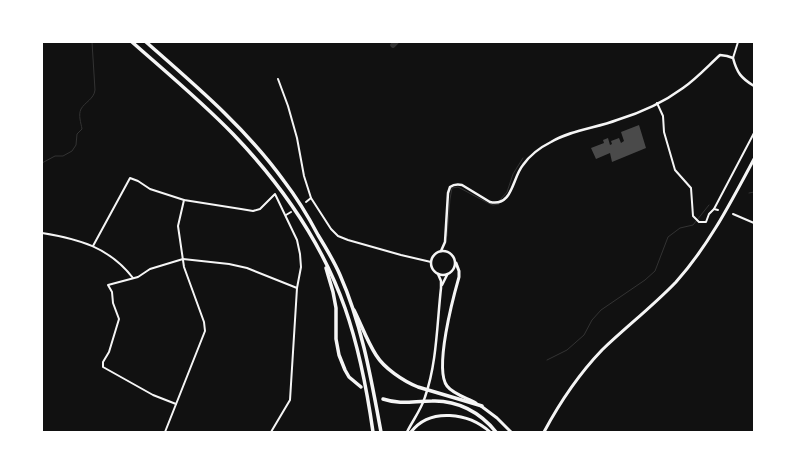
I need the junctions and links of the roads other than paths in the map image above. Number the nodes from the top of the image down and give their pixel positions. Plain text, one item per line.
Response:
1 (132, 42) edge
2 (146, 42) edge
3 (738, 42) edge
4 (733, 58) junction
5 (278, 79) dead end
6 (754, 86) edge
7 (656, 104) junction
8 (754, 133) edge
9 (754, 159) edge
10 (311, 198) junction
11 (184, 200) junction
12 (306, 202) dead end
13 (714, 209) junction
14 (718, 210) dead end
15 (293, 211) junction
16 (733, 214) dead end
17 (286, 215) junction
18 (754, 223) edge
19 (42, 233) edge
20 (445, 242) junction
21 (93, 246) junction
22 (442, 251) junction
23 (450, 252) junction
24 (183, 259) junction
25 (431, 262) junction
26 (325, 263) junction
27 (456, 263) junction
28 (438, 274) junction
29 (447, 275) junction
30 (133, 278) junction
31 (297, 288) junction
32 (441, 288) junction
33 (347, 294) junction
34 (360, 387) dead end
35 (382, 399) dead end
36 (176, 404) junction
37 (482, 406) junction
38 (166, 432) edge
39 (271, 432) edge
40 (373, 432) edge
41 (381, 432) edge
42 (407, 432) edge
43 (411, 432) edge
44 (490, 432) edge
45 (496, 432) edge
46 (511, 432) edge
47 (544, 432) edge

1 - 15 highway
2 - 33 highway
3 - 4 street
4 - 6 street
4 - 7 street
5 - 10 street
7 - 13 street
7 - 20 street
8 - 13 street
9 - 47 highway
10 - 12 street
10 - 25 street
11 - 17 street
11 - 21 street
11 - 24 street
13 - 14 street
15 - 17 street
15 - 26 highway
16 - 18 street
17 - 31 street
19 - 21 street
20 - 22 street
20 - 23 street
21 - 30 street
22 - 23 street
22 - 25 street
23 - 27 street
24 - 30 street
24 - 31 street
24 - 36 street
25 - 28 street
26 - 34 highway
26 - 40 highway
27 - 29 street
27 - 37 highway
28 - 29 street
28 - 32 street
29 - 32 street
30 - 36 street
31 - 39 street
32 - 42 street
33 - 37 highway
33 - 41 highway
35 - 45 highway
36 - 38 street
37 - 46 highway
43 - 44 highway

